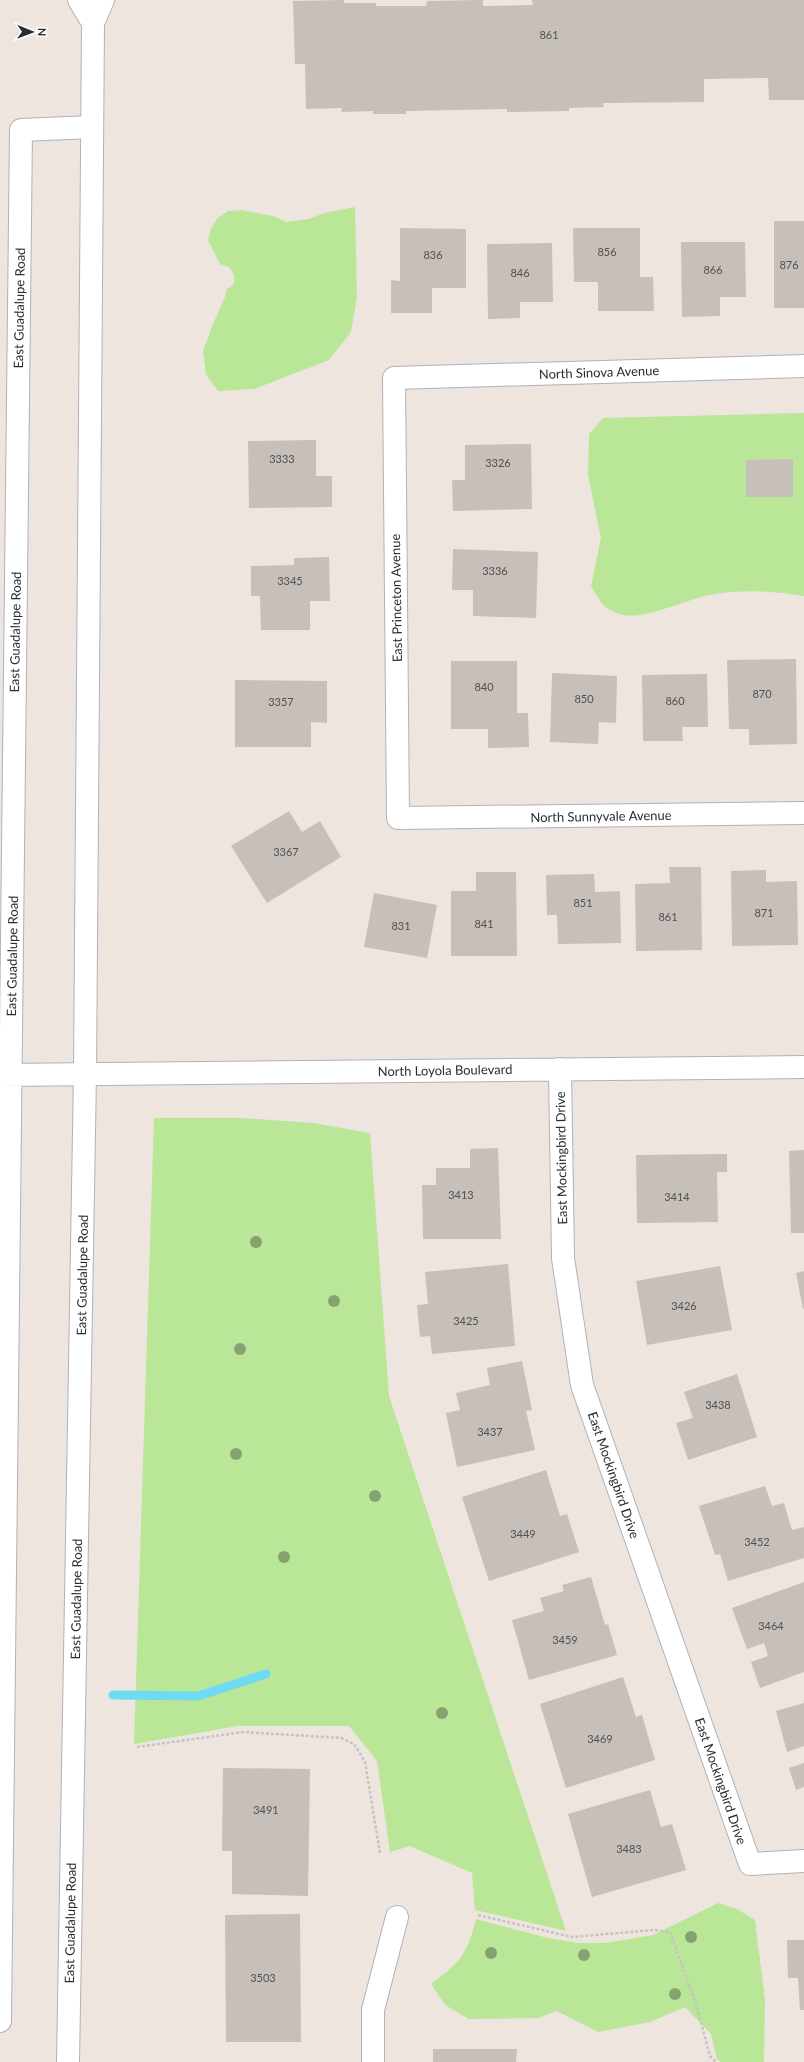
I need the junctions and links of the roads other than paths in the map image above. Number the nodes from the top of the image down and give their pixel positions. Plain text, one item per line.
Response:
1 (79, 0) edge
2 (103, 0) edge
3 (93, 23) junction
4 (92, 127) junction
5 (804, 366) edge
6 (394, 378) joint
7 (804, 813) edge
8 (398, 818) joint
9 (804, 1067) edge
10 (560, 1069) junction
11 (85, 1074) junction
12 (5, 1075) edge
13 (804, 1860) edge
14 (397, 1917) dead end
15 (0, 2021) edge
16 (68, 2062) edge
17 (373, 2062) edge

1 - 3 street
2 - 3 street, East Guadalupe Road
3 - 4 street, East Guadalupe Road
4 - 11 street, East Guadalupe Road
4 - 12 street, East Guadalupe Road
5 - 6 street, North Sinova Avenue
6 - 8 street, East Princeton Avenue
7 - 8 street, North Sunnyvale Avenue
9 - 10 street, North Loyola Boulevard
10 - 11 street, North Loyola Boulevard
10 - 13 street, East Mockingbird Drive
11 - 12 street, North Loyola Boulevard
11 - 16 street, East Guadalupe Road
12 - 15 street, East Guadalupe Road
14 - 17 street

